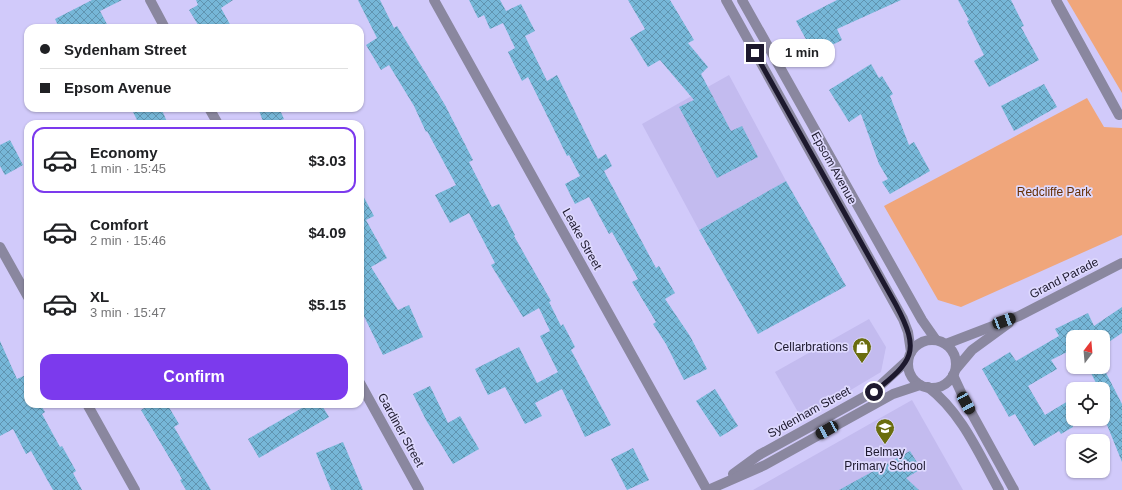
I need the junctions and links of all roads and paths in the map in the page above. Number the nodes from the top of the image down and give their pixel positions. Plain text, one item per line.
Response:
1 (150, 0) edge
2 (434, 0) edge
3 (742, 0) edge
4 (1056, 0) edge
5 (728, 3) edge
6 (164, 24) edge
7 (1119, 115) dead end
8 (0, 247) edge
9 (1122, 263) edge
10 (24, 290) edge
11 (1018, 316) junction
12 (936, 340) junction
13 (946, 344) junction
14 (910, 356) junction
15 (954, 372) junction
16 (924, 386) junction
17 (364, 390) edge
18 (90, 408) edge
19 (720, 484) junction
20 (135, 490) edge
21 (419, 490) edge
22 (707, 490) edge
23 (999, 490) edge
24 (1014, 490) edge

1 - 6 street
2 - 22 street, Leake Street
3 - 5 street
3 - 12 street, Epsom Avenue
4 - 7 street
5 - 14 street, Epsom Avenue
8 - 10 street
9 - 11 street, Grand Parade
11 - 13 street, Grand Parade
11 - 15 street, Grand Parade
12 - 13 street
12 - 14 street
13 - 15 street
14 - 16 street
14 - 19 street, Sydenham Street
15 - 16 street
15 - 24 street
16 - 19 street, Sydenham Street
16 - 23 street
17 - 21 street, Gardiner Street
18 - 20 street
19 - 22 street, Sydenham Street

